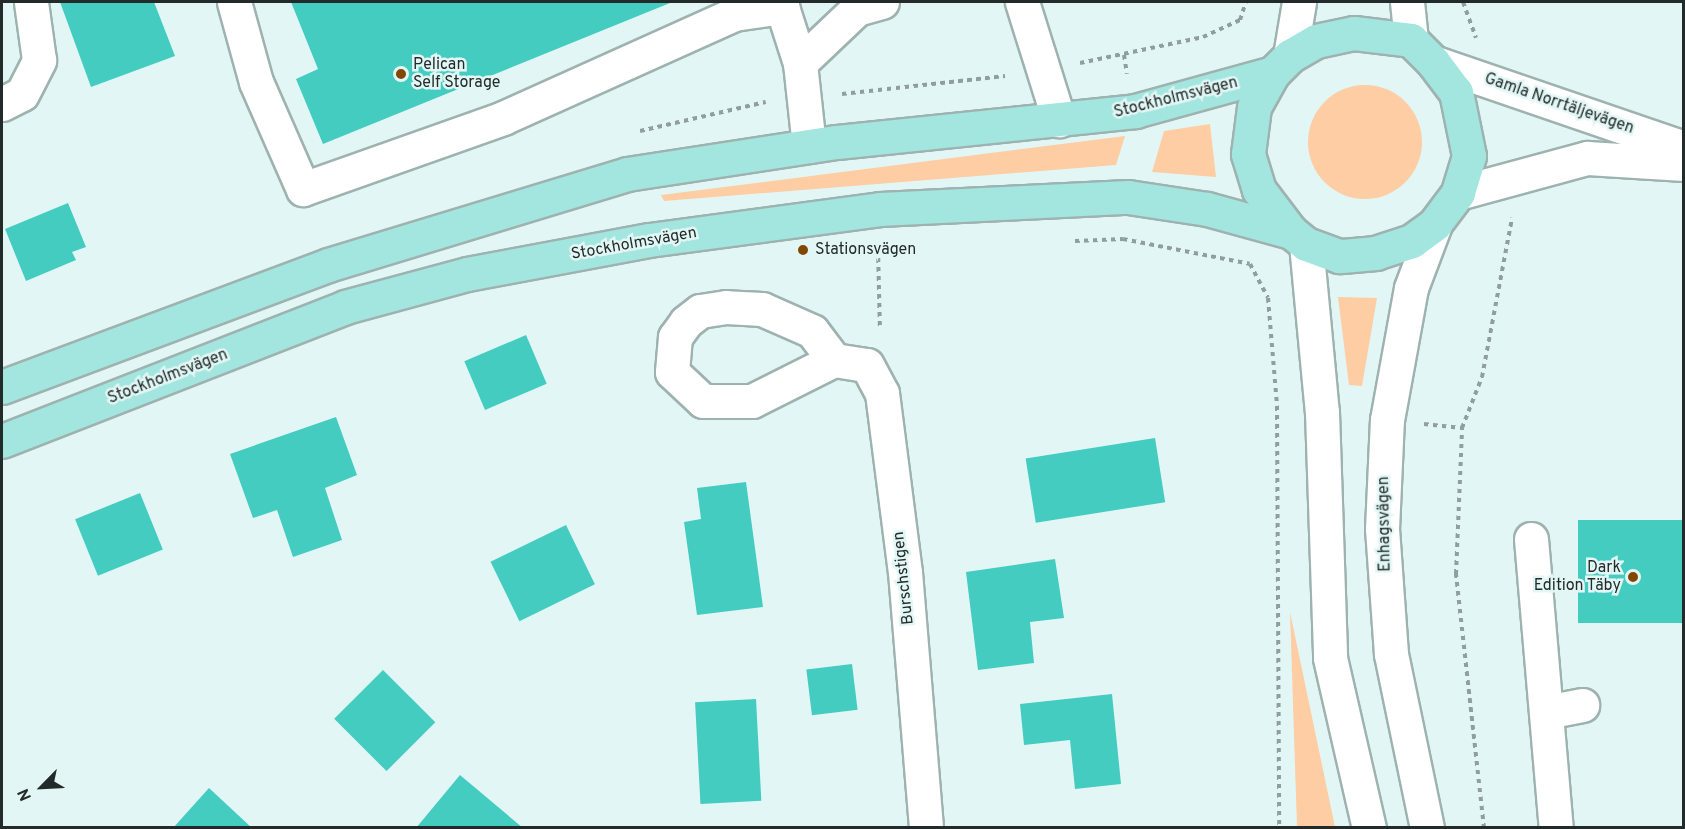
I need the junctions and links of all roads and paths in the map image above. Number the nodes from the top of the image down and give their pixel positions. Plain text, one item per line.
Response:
1 (31, 2) edge
2 (234, 2) edge
3 (882, 2) edge
4 (1022, 2) edge
5 (1246, 2) edge
6 (1299, 2) edge
7 (1407, 2) edge
8 (1463, 2) edge
9 (1422, 51) junction
10 (800, 63) junction
11 (1282, 65) junction
12 (1046, 69) junction
13 (1488, 80) junction
14 (803, 97) junction
15 (2, 104) edge
16 (1059, 120) junction
17 (663, 123) dead end
18 (809, 146) junction
19 (1683, 148) edge
20 (1683, 164) edge
21 (1510, 176) junction
22 (1458, 193) junction
23 (1435, 224) junction
24 (1299, 238) junction
25 (1064, 241) dead end
26 (888, 249) dead end
27 (880, 333) dead end
28 (834, 360) dead end
29 (2, 387) edge
30 (2, 441) edge
31 (1531, 539) dead end
32 (1582, 705) dead end
33 (1546, 712) junction
34 (926, 828) edge
35 (1279, 828) edge
36 (1369, 828) edge
37 (1427, 828) edge
38 (1484, 828) edge
39 (1556, 828) edge

1 - 15 street
2 - 10 street
3 - 10 street
4 - 12 street
5 - 12 path
6 - 11 street
7 - 9 street
8 - 13 path
9 - 11 main road
9 - 13 street, Gamla Norrtäljevägen
9 - 22 main road
10 - 14 street
11 - 16 main road, Stockholmsvägen
11 - 24 main road
12 - 14 path
12 - 16 street
13 - 19 street, Gamla Norrtäljevägen
14 - 17 path
14 - 18 street
16 - 18 main road, Stockholmsvägen
18 - 29 main road, Stockholmsvägen
20 - 21 street, Gamla Norrtäljevägen
21 - 22 street, Gamla Norrtäljevägen
21 - 38 path
22 - 23 main road, Stockholmsvägen
23 - 24 main road, Stockholmsvägen
23 - 37 street, Enhagsvägen
24 - 30 main road, Stockholmsvägen
24 - 36 street
25 - 35 path
26 - 27 path
28 - 34 street, Burschstigen
31 - 33 street
32 - 33 street
33 - 39 street

